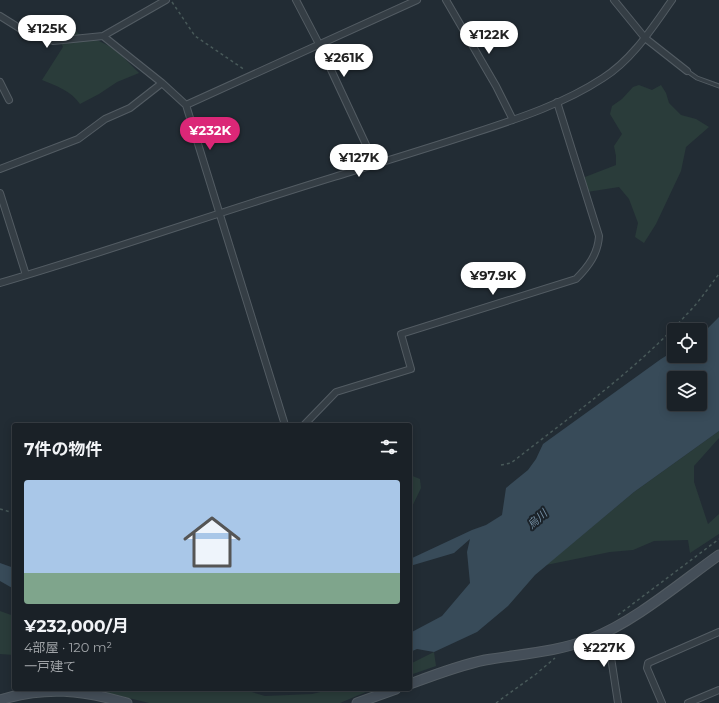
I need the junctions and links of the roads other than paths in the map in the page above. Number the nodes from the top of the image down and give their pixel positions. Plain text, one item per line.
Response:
1 (166, 0) edge
2 (296, 0) edge
3 (417, 0) edge
4 (446, 0) edge
5 (614, 0) edge
6 (672, 0) edge
7 (0, 16) edge
8 (103, 36) junction
9 (645, 38) junction
10 (319, 44) junction
11 (687, 71) joint
12 (0, 82) edge
13 (162, 83) junction
14 (719, 86) edge
15 (9, 100) dead end
16 (557, 102) junction
17 (186, 105) junction
18 (513, 120) junction
19 (375, 164) junction
20 (0, 169) edge
21 (0, 193) edge
22 (219, 212) junction
23 (26, 275) junction
24 (0, 283) edge
25 (284, 423) edge
26 (306, 423) edge
27 (719, 555) edge
28 (607, 631) junction
29 (719, 632) edge
30 (412, 683) edge
31 (719, 690) edge
32 (49, 691) edge
33 (68, 691) edge
34 (390, 691) edge
35 (0, 700) edge
36 (127, 703) edge
37 (357, 703) edge
38 (618, 703) edge
39 (662, 703) edge
40 (688, 703) edge

1 - 8 street
2 - 10 street
3 - 10 street
4 - 18 street
5 - 9 street
6 - 9 street
7 - 8 street
8 - 13 street
9 - 11 street
9 - 16 street
10 - 17 street
10 - 19 street
11 - 14 lane
12 - 15 street
13 - 17 street
13 - 20 street
16 - 18 street
16 - 26 street
17 - 22 street
18 - 19 street
19 - 22 street
21 - 23 street
22 - 23 street
22 - 25 street
23 - 24 street
27 - 28 street
28 - 30 street
28 - 38 street
29 - 39 street
31 - 40 street
32 - 35 street
33 - 36 street
34 - 37 street

